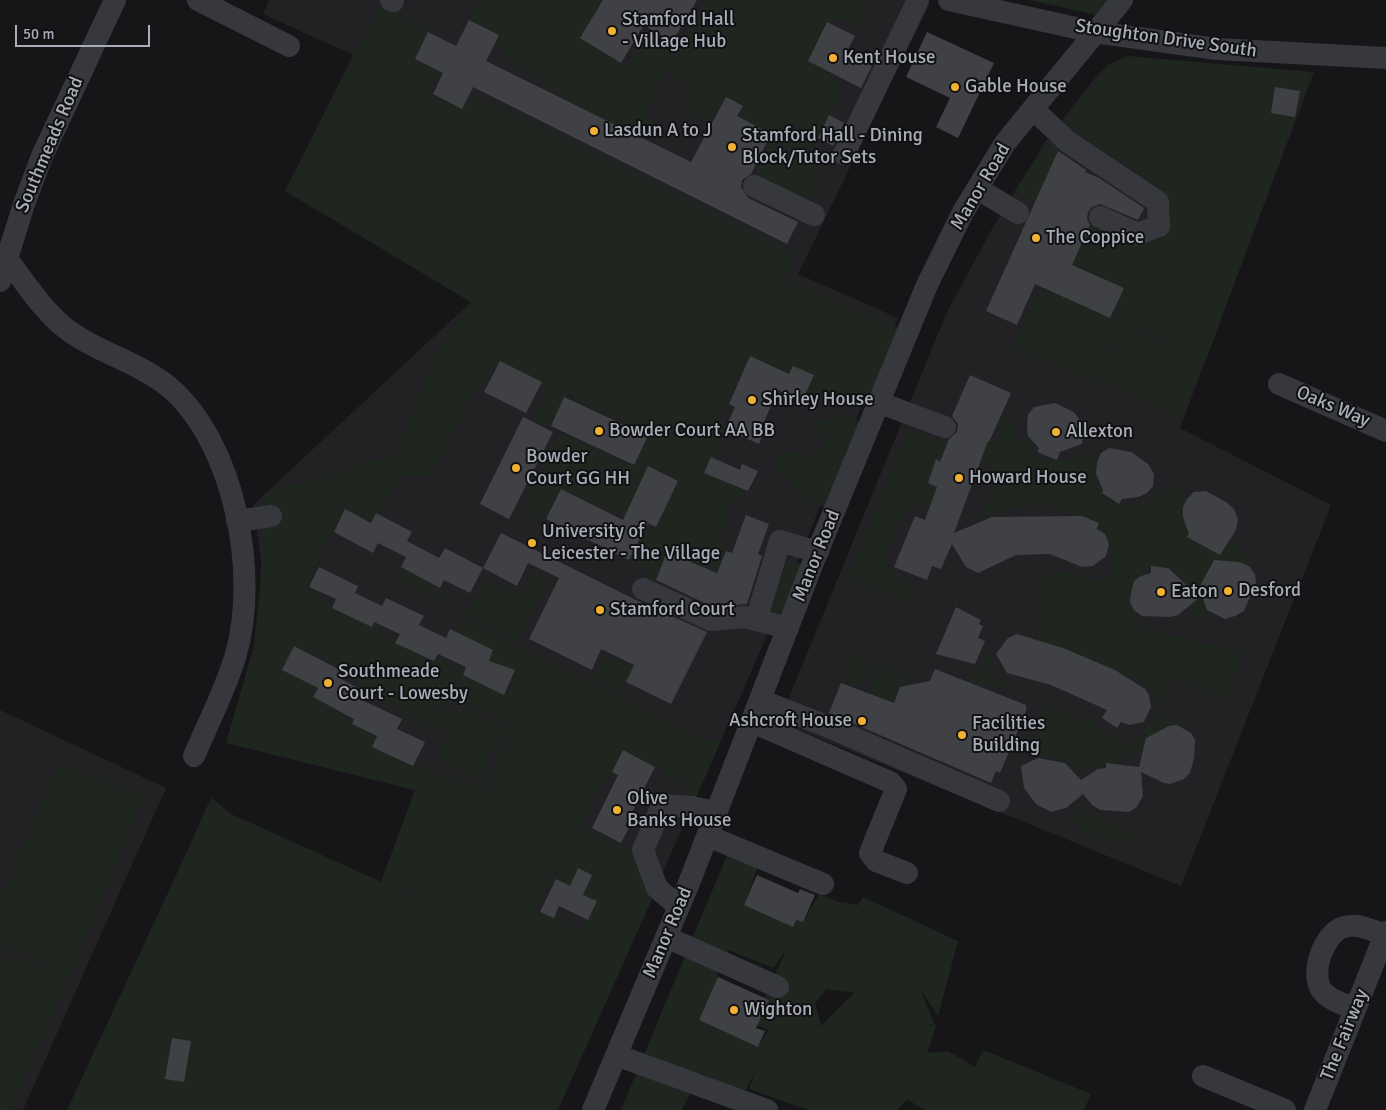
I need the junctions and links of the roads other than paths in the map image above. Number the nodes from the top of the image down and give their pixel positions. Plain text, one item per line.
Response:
1 (115, 0) edge
2 (198, 0) edge
3 (918, 0) edge
4 (949, 0) edge
5 (1122, 0) edge
6 (1094, 32) junction
7 (290, 46) dead end
8 (1386, 58) edge
9 (1032, 109) junction
10 (844, 154) dead end
11 (754, 186) dead end
12 (978, 189) junction
13 (1018, 212) dead end
14 (814, 215) dead end
15 (1100, 217) dead end
16 (8, 260) junction
17 (0, 281) edge
18 (1279, 384) dead end
19 (878, 408) junction
20 (1386, 430) edge
21 (943, 432) dead end
22 (271, 516) dead end
23 (237, 520) junction
24 (818, 552) junction
25 (643, 589) dead end
26 (756, 620) junction
27 (788, 628) junction
28 (760, 700) junction
29 (752, 722) junction
30 (194, 756) dead end
31 (998, 801) dead end
32 (715, 812) junction
33 (708, 836) junction
34 (907, 873) dead end
35 (823, 884) dead end
36 (679, 907) junction
37 (1385, 933) edge
38 (666, 937) junction
39 (778, 987) dead end
40 (1355, 1008) junction
41 (616, 1055) junction
42 (1203, 1076) dead end
43 (593, 1110) edge
44 (767, 1110) edge
45 (1285, 1110) edge
46 (1315, 1110) edge

1 - 16 street, Southmeads Road
2 - 7 street
3 - 10 street
4 - 6 street, Stoughton Drive South
5 - 6 street, Manor Road
6 - 8 street, Stoughton Drive South
6 - 9 street, Manor Road
9 - 12 street, Manor Road
9 - 15 street
11 - 14 street
12 - 13 street
12 - 19 street, Manor Road
16 - 17 street, Southmeads Road
16 - 23 street
18 - 20 street, Oaks Way
19 - 21 street
19 - 24 street, Manor Road
22 - 23 street
23 - 30 street
24 - 26 street
24 - 27 street, Manor Road
25 - 26 street
26 - 27 street
27 - 28 street, Manor Road
28 - 29 street, Manor Road
28 - 31 street
29 - 32 street, Manor Road
29 - 34 street
32 - 33 street, Manor Road
32 - 36 street
33 - 35 street
33 - 36 street, Manor Road
36 - 38 street, Manor Road
37 - 40 street, The Fairway
37 - 40 street
38 - 39 street
38 - 41 street, Manor Road
40 - 46 street, The Fairway
41 - 43 street, Manor Road
41 - 44 street
42 - 45 street

